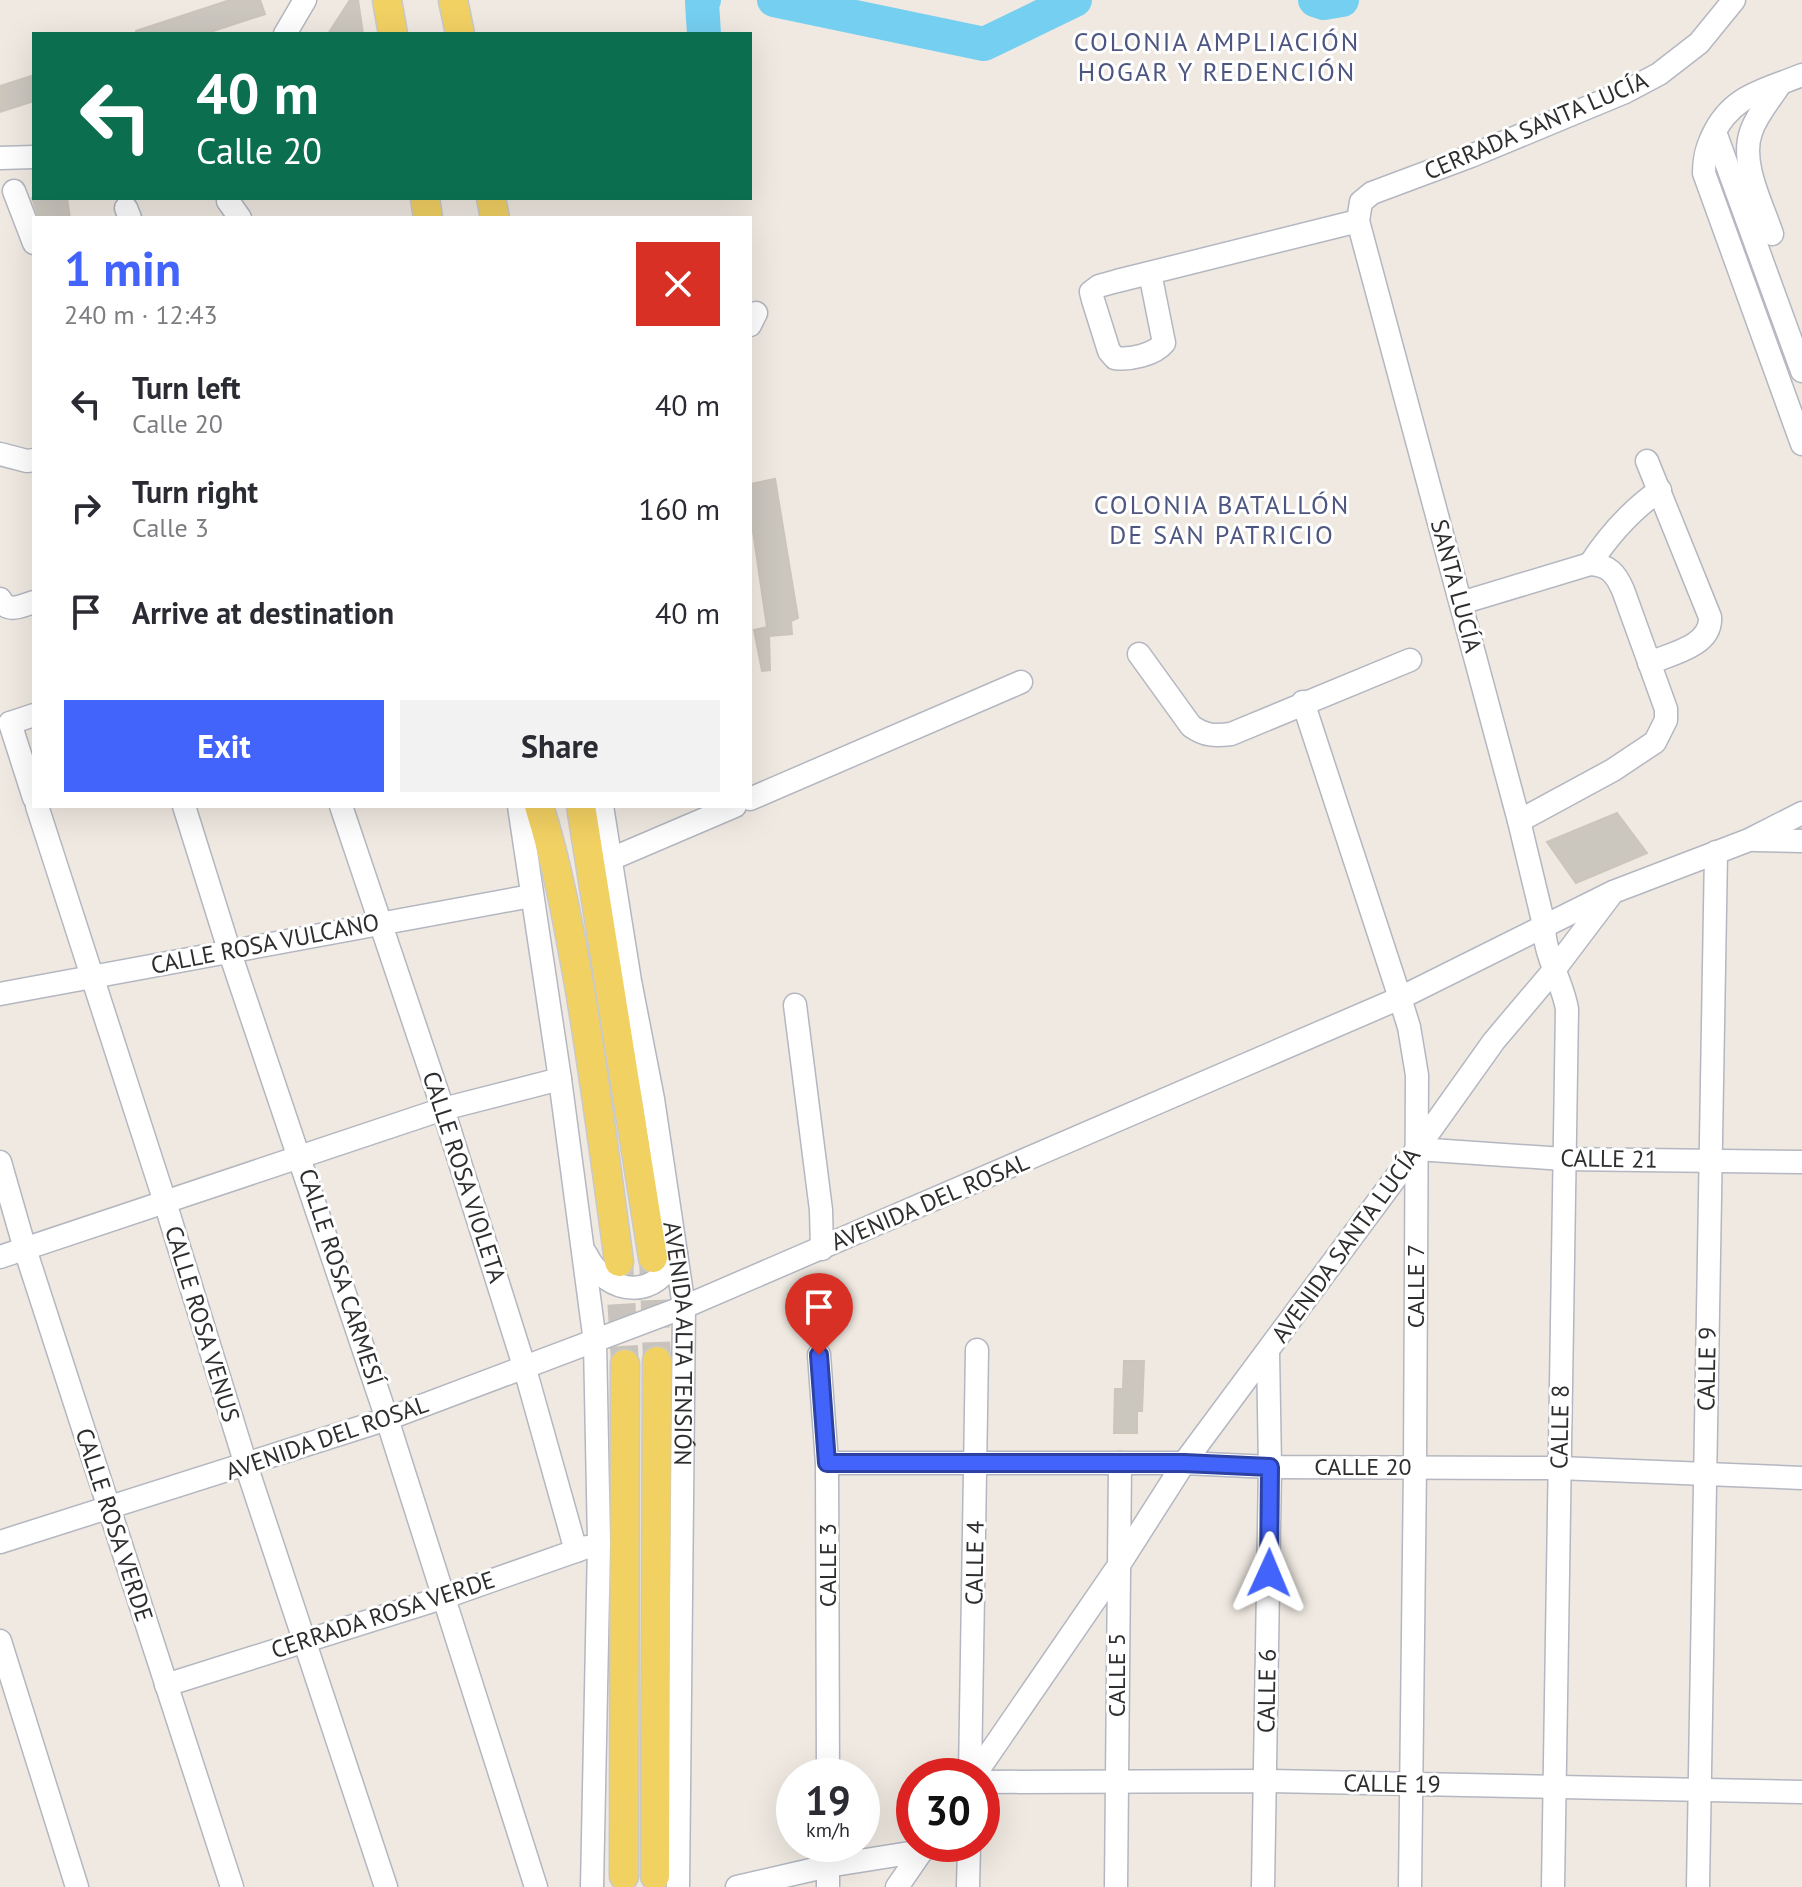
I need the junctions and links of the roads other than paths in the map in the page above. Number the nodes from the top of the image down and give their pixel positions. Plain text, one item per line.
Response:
1 (305, 0) edge
2 (1734, 0) edge
3 (286, 32) edge
4 (1802, 75) edge
5 (1780, 84) junction
6 (1715, 132) junction
7 (32, 157) edge
8 (0, 158) edge
9 (14, 191) dead end
10 (1359, 212) junction
11 (1772, 234) dead end
12 (32, 238) edge
13 (1150, 273) dead end
14 (1802, 371) edge
15 (1801, 440) edge
16 (0, 454) edge
17 (32, 460) edge
18 (1647, 461) dead end
19 (1660, 490) junction
20 (1590, 564) junction
21 (0, 599) edge
22 (32, 603) edge
23 (1461, 603) junction
24 (1139, 654) dead end
25 (1410, 660) dead end
26 (1649, 663) junction
27 (1021, 682) dead end
28 (1303, 702) junction
29 (32, 715) edge
30 (5, 720) edge
31 (32, 793) edge
32 (752, 798) edge
33 (38, 808) edge
34 (185, 808) edge
35 (342, 808) edge
36 (519, 808) edge
37 (540, 808) edge
38 (581, 808) edge
39 (602, 808) edge
40 (730, 808) edge
41 (1802, 813) edge
42 (1519, 821) junction
43 (1749, 840) junction
44 (1802, 841) edge
45 (1716, 852) junction
46 (611, 859) junction
47 (1613, 892) junction
48 (531, 896) junction
49 (379, 923) junction
50 (1544, 925) junction
51 (230, 953) junction
52 (1554, 970) junction
53 (90, 976) junction
54 (0, 994) edge
55 (1400, 998) junction
56 (795, 1005) dead end
57 (560, 1079) junction
58 (443, 1109) junction
59 (1417, 1149) junction
60 (300, 1155) junction
61 (1563, 1159) junction
62 (1710, 1161) junction
63 (0, 1162) edge
64 (1802, 1162) edge
65 (165, 1202) junction
66 (25, 1249) junction
67 (584, 1249) junction
68 (822, 1249) junction
69 (664, 1256) junction
70 (0, 1257) edge
71 (619, 1262) tunnel mouth
72 (684, 1307) junction
73 (595, 1342) junction
74 (977, 1350) dead end
75 (1268, 1352) junction
76 (819, 1355) dead end
77 (657, 1361) tunnel mouth
78 (625, 1364) tunnel mouth
79 (525, 1369) junction
80 (387, 1419) junction
81 (827, 1463) junction
82 (977, 1463) junction
83 (1120, 1463) junction
84 (1184, 1463) junction
85 (246, 1465) junction
86 (1270, 1467) junction
87 (1415, 1467) junction
88 (1559, 1468) junction
89 (1705, 1474) junction
90 (1802, 1478) edge
91 (109, 1508) junction
92 (0, 1542) edge
93 (599, 1543) junction
94 (576, 1551) junction
95 (1117, 1568) junction
96 (445, 1597) junction
97 (0, 1641) edge
98 (306, 1641) junction
99 (166, 1685) junction
100 (828, 1758) edge
101 (972, 1758) edge
102 (985, 1758) edge
103 (1117, 1780) junction
104 (1266, 1781) junction
105 (1000, 1782) edge
106 (1409, 1785) junction
107 (1555, 1787) junction
108 (1698, 1790) junction
109 (1802, 1792) edge
110 (896, 1853) edge
111 (914, 1862) edge
112 (969, 1862) edge
113 (828, 1866) edge
114 (624, 1876) dead end
115 (667, 1881) edge
116 (77, 1887) edge
117 (232, 1887) edge
118 (386, 1887) edge
119 (536, 1887) edge
120 (592, 1887) edge
121 (737, 1887) edge
122 (897, 1887) edge
123 (968, 1887) edge
124 (1116, 1887) edge
125 (1263, 1887) edge
126 (1410, 1887) edge
127 (1553, 1887) edge
128 (1698, 1887) edge

1 - 3 street
2 - 10 street, CERRADA SANTA LUCÍA
4 - 5 street
5 - 6 street
5 - 11 street
6 - 14 street
6 - 15 street
7 - 8 street
9 - 12 street
10 - 13 street, CERRADA SANTA LUCÍA
10 - 23 street, SANTA LUCÍA
16 - 17 street
18 - 19 street
19 - 20 street
19 - 26 street
20 - 23 street
20 - 26 street
21 - 22 street
23 - 42 street, SANTA LUCÍA
24 - 28 street
25 - 28 street
26 - 42 street
27 - 32 street
28 - 55 street, CALLE 7
29 - 30 street
30 - 31 street
33 - 53 street, CALLE ROSA VENUS
34 - 51 street, CALLE ROSA CARMESÍ
35 - 49 street, CALLE ROSA VIOLETA
36 - 48 street
37 - 71 main road
38 - 69 main road, AVENIDA ALTA TENSIÓN
39 - 46 street, AVENIDA ALTA TENSIÓN
40 - 46 street
41 - 43 street
42 - 50 street, SANTA LUCÍA
43 - 44 street
43 - 45 street
45 - 47 street
45 - 62 street, CALLE 9
46 - 69 street, AVENIDA ALTA TENSIÓN
47 - 50 street, AVENIDA DEL ROSAL
47 - 52 street, AVENIDA SANTA LUCÍA
48 - 49 street, CALLE ROSA VULCANO
48 - 57 street
49 - 51 street, CALLE ROSA VULCANO
49 - 58 street, CALLE ROSA VIOLETA
50 - 52 street, SANTA LUCÍA
50 - 55 street, AVENIDA DEL ROSAL
51 - 53 street, CALLE ROSA VULCANO
51 - 60 street, CALLE ROSA CARMESÍ
52 - 59 street, AVENIDA SANTA LUCÍA
52 - 61 street, CALLE 8
53 - 54 street, CALLE ROSA VULCANO
53 - 65 street, CALLE ROSA VENUS
55 - 59 street, CALLE 7
55 - 68 street, AVENIDA DEL ROSAL
56 - 68 street
57 - 58 street
57 - 67 street
58 - 60 street
58 - 79 street, CALLE ROSA VIOLETA
59 - 61 street, CALLE 21
59 - 75 street, AVENIDA SANTA LUCÍA
59 - 87 street, CALLE 7
60 - 65 street
60 - 80 street, CALLE ROSA CARMESÍ
61 - 62 street, CALLE 21
61 - 88 street, CALLE 8
62 - 64 street, CALLE 21
62 - 89 street, CALLE 9
63 - 66 street, CALLE ROSA VERDE
65 - 66 street
65 - 85 street, CALLE ROSA VENUS
66 - 70 street
66 - 91 street, CALLE ROSA VERDE
67 - 69 street
67 - 73 street
68 - 72 street, AVENIDA DEL ROSAL
69 - 72 street, AVENIDA ALTA TENSIÓN
72 - 73 street, AVENIDA DEL ROSAL
72 - 115 street, AVENIDA ALTA TENSIÓN
73 - 79 street, AVENIDA DEL ROSAL
73 - 93 street
74 - 82 street, CALLE 4
75 - 84 street, AVENIDA SANTA LUCÍA
75 - 86 street, CALLE 6
76 - 81 street, CALLE 3
77 - 115 main road, AVENIDA ALTA TENSIÓN
78 - 114 main road
79 - 80 street, AVENIDA DEL ROSAL
79 - 94 street, CALLE ROSA VIOLETA
80 - 85 street, AVENIDA DEL ROSAL
80 - 96 street, CALLE ROSA CARMESÍ
81 - 82 street, CALLE 20
81 - 100 street, CALLE 3
82 - 83 street, CALLE 20
82 - 101 street, CALLE 4
83 - 84 street, CALLE 20
83 - 95 street, CALLE 5
84 - 86 street, CALLE 20
84 - 95 street, AVENIDA SANTA LUCÍA
85 - 91 street, AVENIDA DEL ROSAL
85 - 98 street, CALLE ROSA VENUS
86 - 87 street, CALLE 20
86 - 104 street, CALLE 6
87 - 88 street, CALLE 20
87 - 106 street, CALLE 7
88 - 89 street, CALLE 20
88 - 107 street, CALLE 8
89 - 90 street, CALLE 20
89 - 108 street, CALLE 9
91 - 92 street, AVENIDA DEL ROSAL
91 - 99 street, CALLE ROSA VERDE
93 - 94 street, CERRADA ROSA VERDE
93 - 120 street
94 - 96 street, CERRADA ROSA VERDE
95 - 102 street, AVENIDA SANTA LUCÍA
95 - 103 street, CALLE 5
96 - 98 street, CERRADA ROSA VERDE
96 - 119 street, CALLE ROSA CARMESÍ
97 - 116 street
98 - 99 street, CERRADA ROSA VERDE
98 - 118 street, CALLE ROSA VENUS
99 - 117 street, CALLE ROSA VERDE
103 - 104 street, CALLE 19
103 - 105 street, CALLE 19
103 - 124 street, CALLE 5
104 - 106 street, CALLE 19
104 - 125 street, CALLE 6
106 - 107 street, CALLE 19
106 - 126 street, CALLE 7
107 - 108 street, CALLE 19
107 - 127 street, CALLE 8
108 - 109 street, CALLE 19
108 - 128 street, CALLE 9
110 - 113 street
111 - 122 street
112 - 123 street
113 - 121 street

